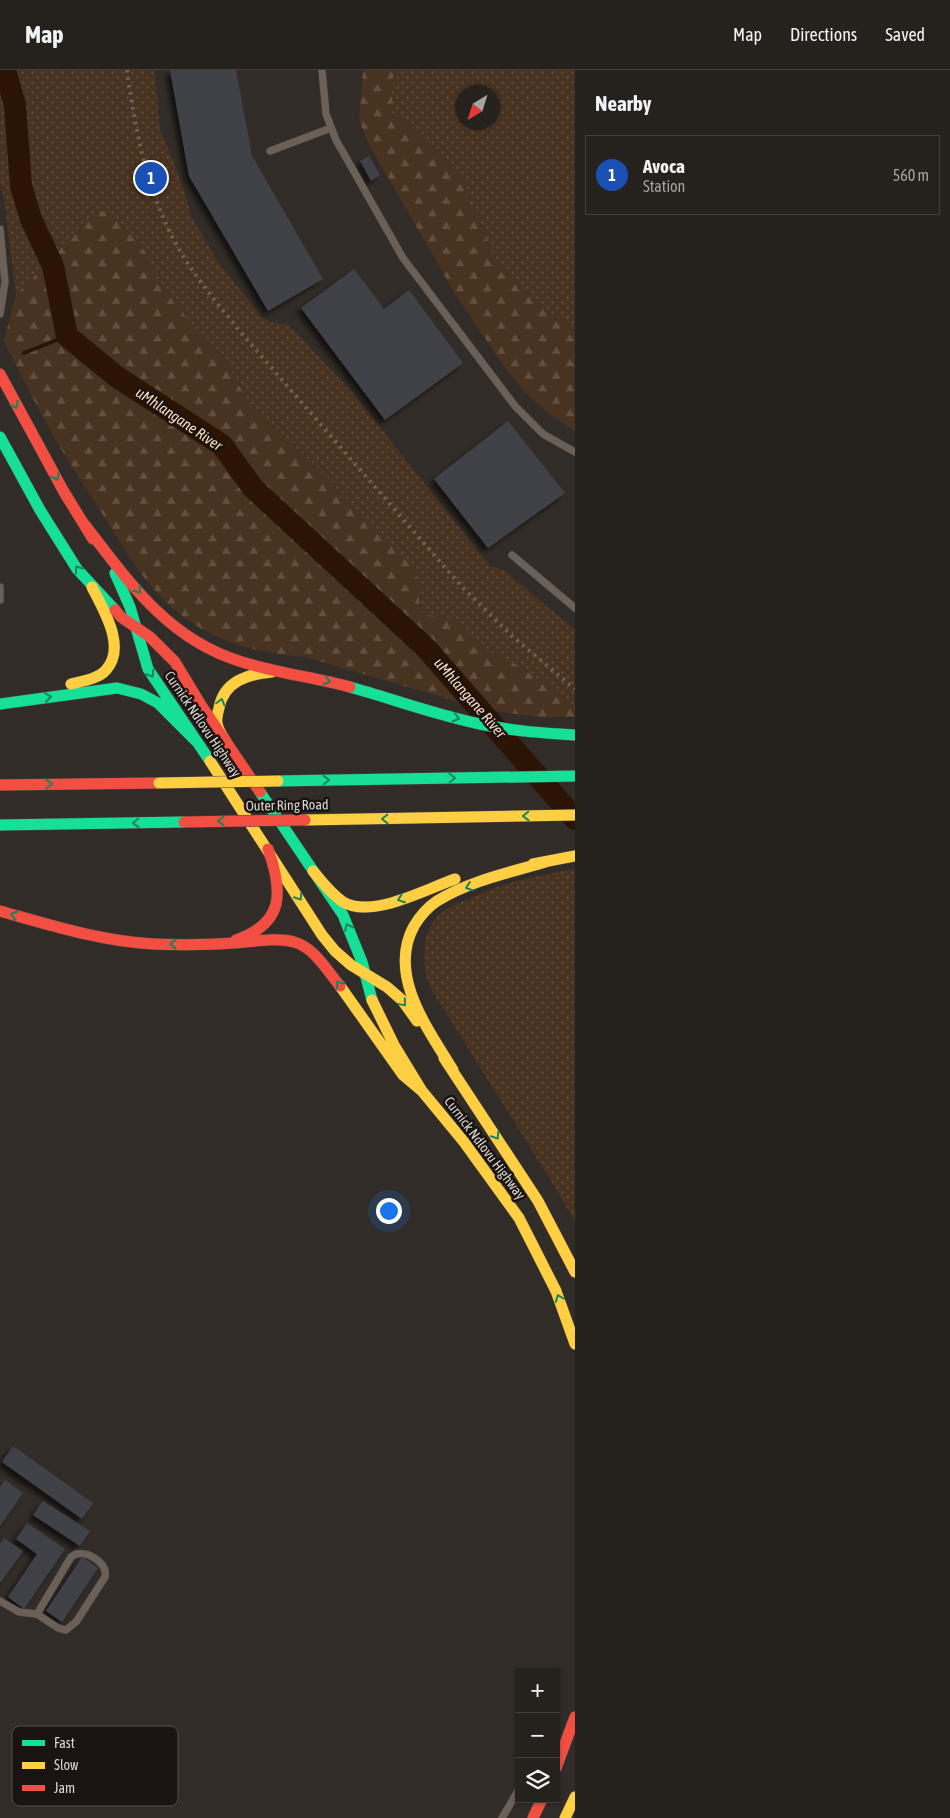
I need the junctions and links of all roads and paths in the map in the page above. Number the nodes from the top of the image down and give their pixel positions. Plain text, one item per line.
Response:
1 (322, 70) edge
2 (331, 128) junction
3 (270, 151) dead end
4 (0, 229) edge
5 (0, 314) edge
6 (0, 374) edge
7 (0, 437) edge
8 (0, 447) edge
9 (575, 452) edge
10 (11, 459) junction
11 (85, 525) junction
12 (512, 555) dead end
13 (92, 587) junction
14 (0, 588) edge
15 (0, 600) edge
16 (575, 608) edge
17 (137, 628) junction
18 (280, 671) junction
19 (0, 697) edge
20 (0, 704) edge
21 (575, 735) edge
22 (198, 743) junction
23 (229, 748) junction
24 (575, 776) edge
25 (0, 785) edge
26 (575, 816) edge
27 (0, 825) edge
28 (268, 849) junction
29 (575, 856) edge
30 (549, 861) junction
31 (313, 871) junction
32 (0, 911) edge
33 (222, 944) junction
34 (365, 973) junction
35 (453, 1070) junction
36 (422, 1091) junction
37 (575, 1272) edge
38 (575, 1344) edge
39 (0, 1601) edge
40 (36, 1614) junction
41 (575, 1711) edge
42 (575, 1717) edge
43 (562, 1726) dead end
44 (560, 1758) edge
45 (515, 1796) edge
46 (575, 1797) edge
47 (540, 1803) edge
48 (502, 1818) edge
49 (533, 1818) edge
50 (565, 1818) edge

1 - 2 lane
2 - 3 lane
2 - 9 lane
4 - 5 lane
6 -> 11 main road, Curnick Ndlovu Highway
7 - 10 main road, Curnick Ndlovu Highway
8 - 10 main road
13 -> 10 main road, Curnick Ndlovu Highway
11 - 17 main road, Curnick Ndlovu Highway
11 -> 18 main road
12 - 16 lane
13 - 17 main road, Curnick Ndlovu Highway
13 - 19 main road
14 - 15 lane
17 -> 22 main road, Curnick Ndlovu Highway
17 - 23 main road, Curnick Ndlovu Highway
18 -> 21 main road
23 -> 18 main road
20 -> 22 main road
22 - 28 main road, Curnick Ndlovu Highway
23 - 31 main road, Curnick Ndlovu Highway
25 -> 24 main road, Outer Ring Road, bridge
26 -> 27 main road, Outer Ring Road, bridge
28 - 33 main road
28 -> 34 main road, Curnick Ndlovu Highway
29 - 30 main road
30 -> 31 main road
30 -> 35 main road
34 -> 31 main road, Curnick Ndlovu Highway
33 -> 32 main road
36 -> 33 main road
34 -> 35 main road, Curnick Ndlovu Highway
34 - 36 main road, Curnick Ndlovu Highway
35 -> 37 main road, Curnick Ndlovu Highway
38 -> 36 main road, Curnick Ndlovu Highway
39 - 40 lane
40 - 40 lane
41 - 43 lane
42 - 44 main road
45 - 48 lane
46 - 50 main road
47 - 49 main road

